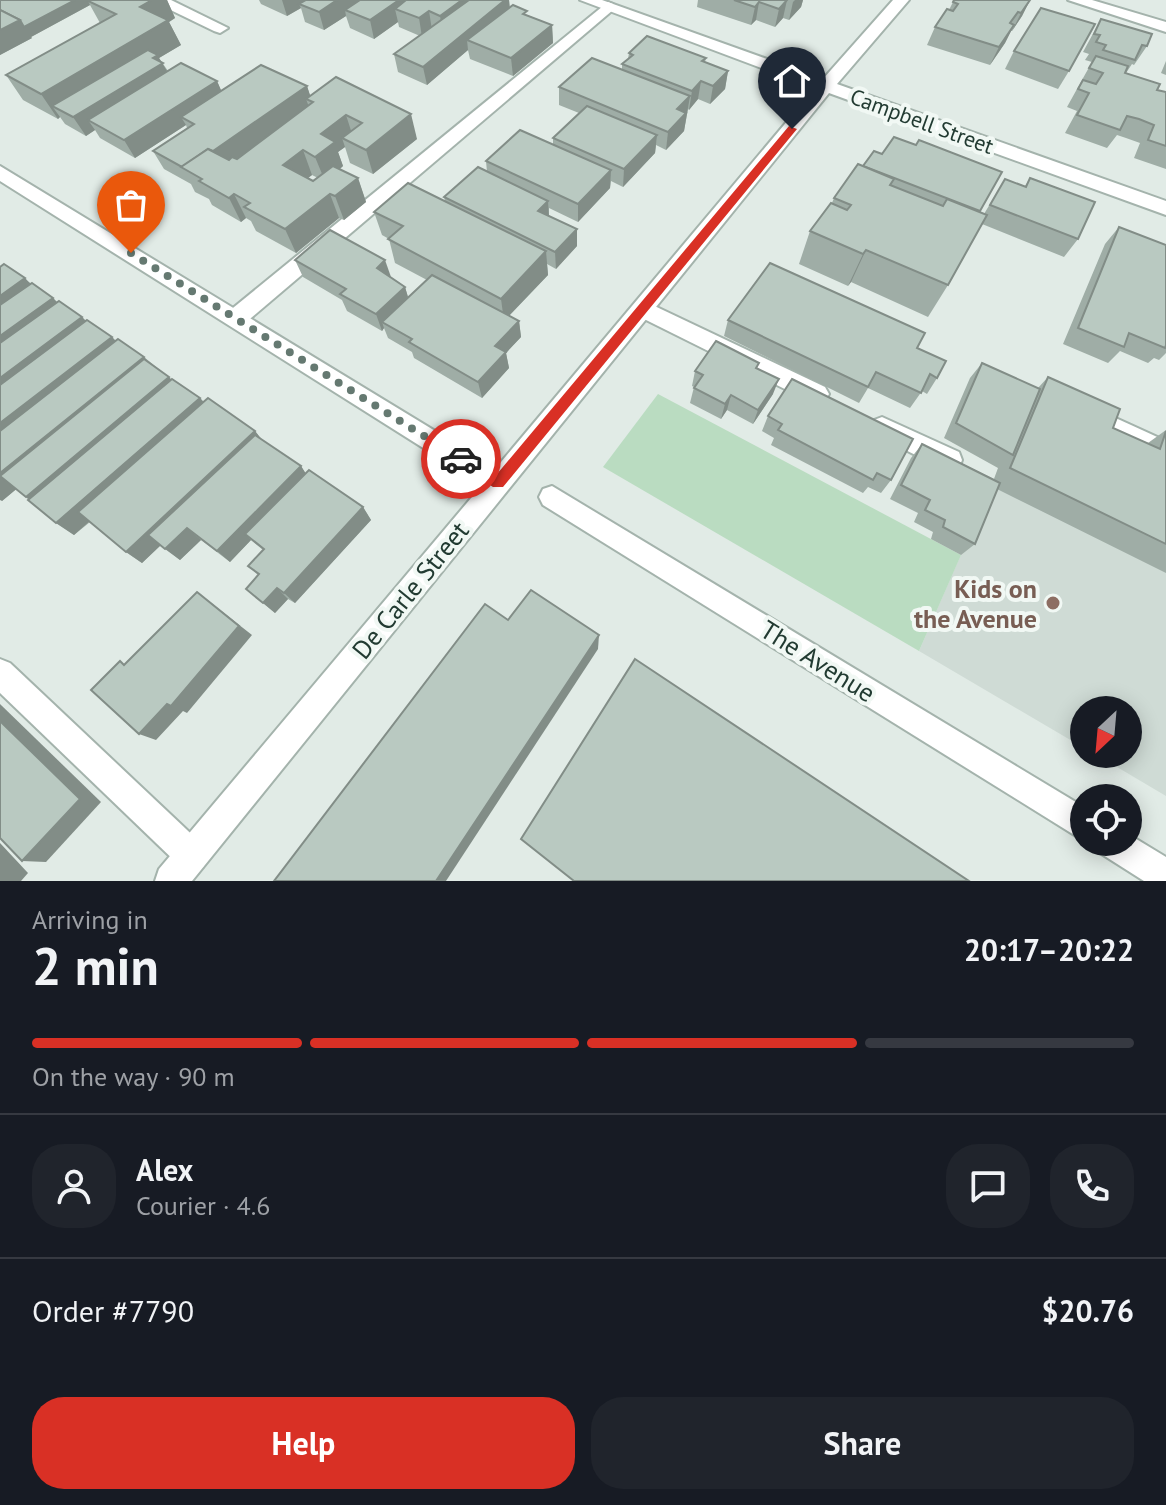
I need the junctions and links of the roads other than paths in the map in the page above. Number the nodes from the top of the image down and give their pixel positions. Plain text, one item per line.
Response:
1 (158, 0) edge
2 (588, 0) edge
3 (1076, 0) edge
4 (897, 2) edge
5 (608, 7) junction
6 (1166, 27) edge
7 (220, 28) dead end
8 (827, 87) junction
9 (0, 172) edge
10 (1166, 208) edge
11 (644, 309) junction
12 (236, 318) junction
13 (838, 405) edge
14 (1070, 407) edge
15 (867, 419) edge
16 (1166, 452) edge
17 (966, 468) edge
18 (498, 482) junction
19 (552, 497) dead end
20 (0, 673) edge
21 (1070, 816) edge
22 (192, 856) junction
23 (1134, 856) edge
24 (1166, 876) edge
25 (171, 881) edge

1 - 7 street
2 - 5 street, Campbell Street
3 - 6 street
4 - 8 street, De Carle Street
5 - 8 street, Campbell Street
5 - 12 street
8 - 10 street, Campbell Street
8 - 11 street, De Carle Street
9 - 12 street
11 - 13 street
11 - 18 street, De Carle Street
12 - 18 street
14 - 16 street
15 - 17 street
18 - 22 street, De Carle Street
19 - 21 street, The Avenue
20 - 22 street
22 - 25 street, De Carle Street
23 - 24 street

